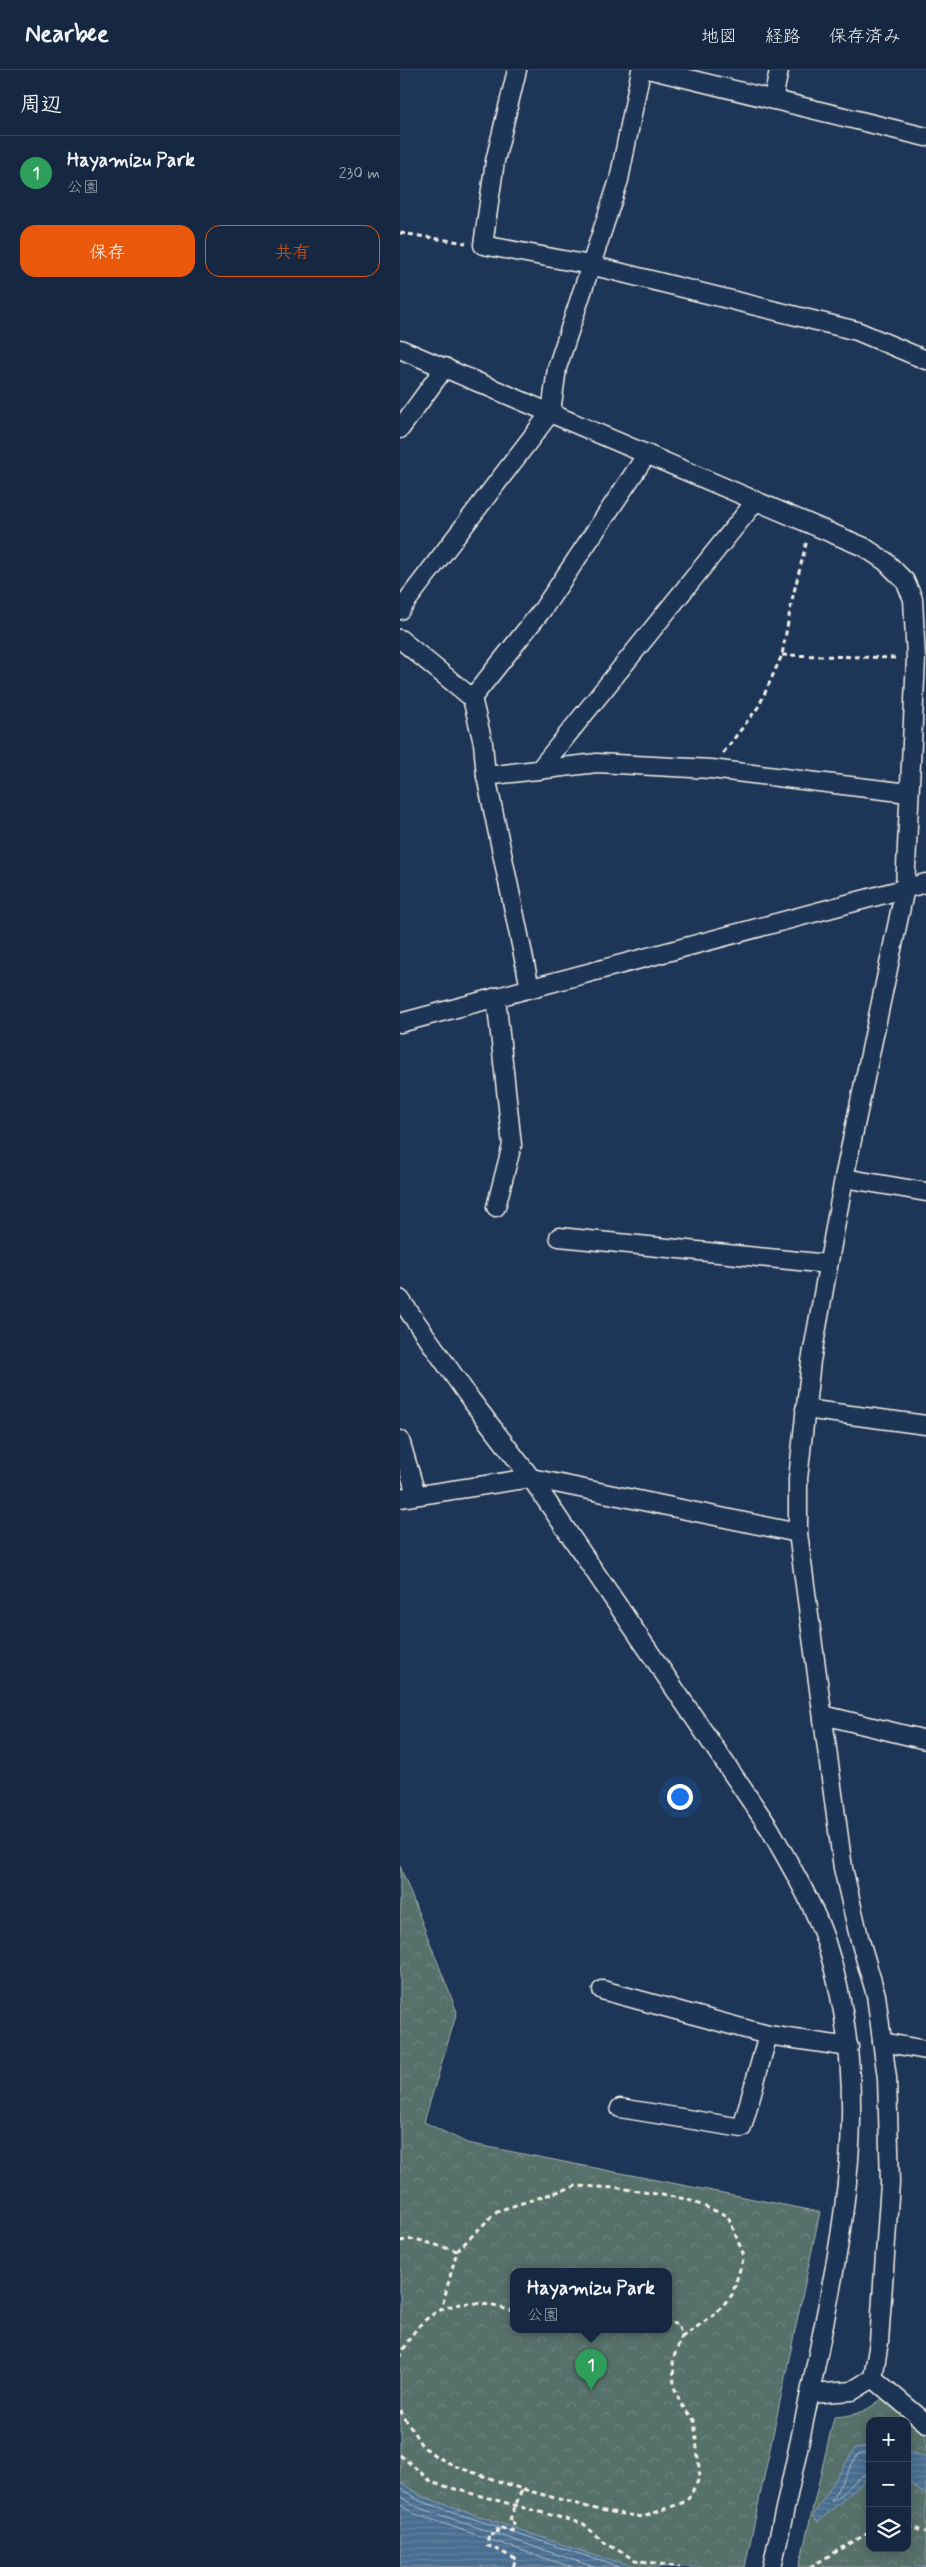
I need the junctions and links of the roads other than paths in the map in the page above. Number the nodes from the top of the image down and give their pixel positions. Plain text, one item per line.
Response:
1 (517, 70) edge
2 (641, 70) edge
3 (652, 70) edge
4 (779, 70) edge
5 (773, 100) junction
6 (926, 137) edge
7 (590, 265) junction
8 (400, 350) edge
9 (926, 360) edge
10 (445, 367) junction
11 (551, 412) junction
12 (400, 429) edge
13 (647, 454) junction
14 (755, 502) junction
15 (400, 610) edge
16 (400, 639) edge
17 (472, 698) junction
18 (539, 770) junction
19 (486, 776) junction
20 (908, 793) junction
21 (926, 883) edge
22 (905, 888) junction
23 (530, 988) junction
24 (496, 997) junction
25 (400, 1023) edge
26 (844, 1178) junction
27 (926, 1192) edge
28 (496, 1207) dead end
29 (559, 1237) dead end
30 (828, 1264) junction
31 (400, 1299) edge
32 (805, 1410) junction
33 (926, 1425) edge
34 (400, 1440) edge
35 (531, 1478) junction
36 (408, 1496) edge
37 (798, 1533) junction
38 (823, 1715) junction
39 (926, 1740) edge
40 (602, 1990) dead end
41 (768, 2035) junction
42 (882, 2042) junction
43 (849, 2047) junction
44 (926, 2050) edge
45 (620, 2108) dead end
46 (873, 2378) junction
47 (810, 2394) junction
48 (926, 2423) edge
49 (772, 2567) edge

1 - 7 street
2 - 7 street
3 - 5 street
4 - 5 street
5 - 6 street
7 - 9 street
7 - 11 street
8 - 10 street
10 - 11 street
10 - 12 street
11 - 13 street
11 - 15 street
13 - 14 street
13 - 17 street
14 - 18 street
14 - 20 street
16 - 17 street
17 - 19 street
18 - 19 street
18 - 20 street
19 - 23 street
20 - 22 street
21 - 22 street
22 - 23 street
22 - 26 street
23 - 24 street
24 - 25 street
24 - 28 street
26 - 27 street
26 - 30 street
29 - 30 street
30 - 32 street
31 - 35 street
32 - 33 street
32 - 37 street
34 - 36 street
35 - 36 street
35 - 37 street
35 - 43 street
37 - 38 street
38 - 39 street
38 - 42 street
40 - 41 street
41 - 43 street
41 - 45 street
42 - 44 street
42 - 46 street
43 - 47 street
46 - 47 street
46 - 48 street
47 - 49 street

